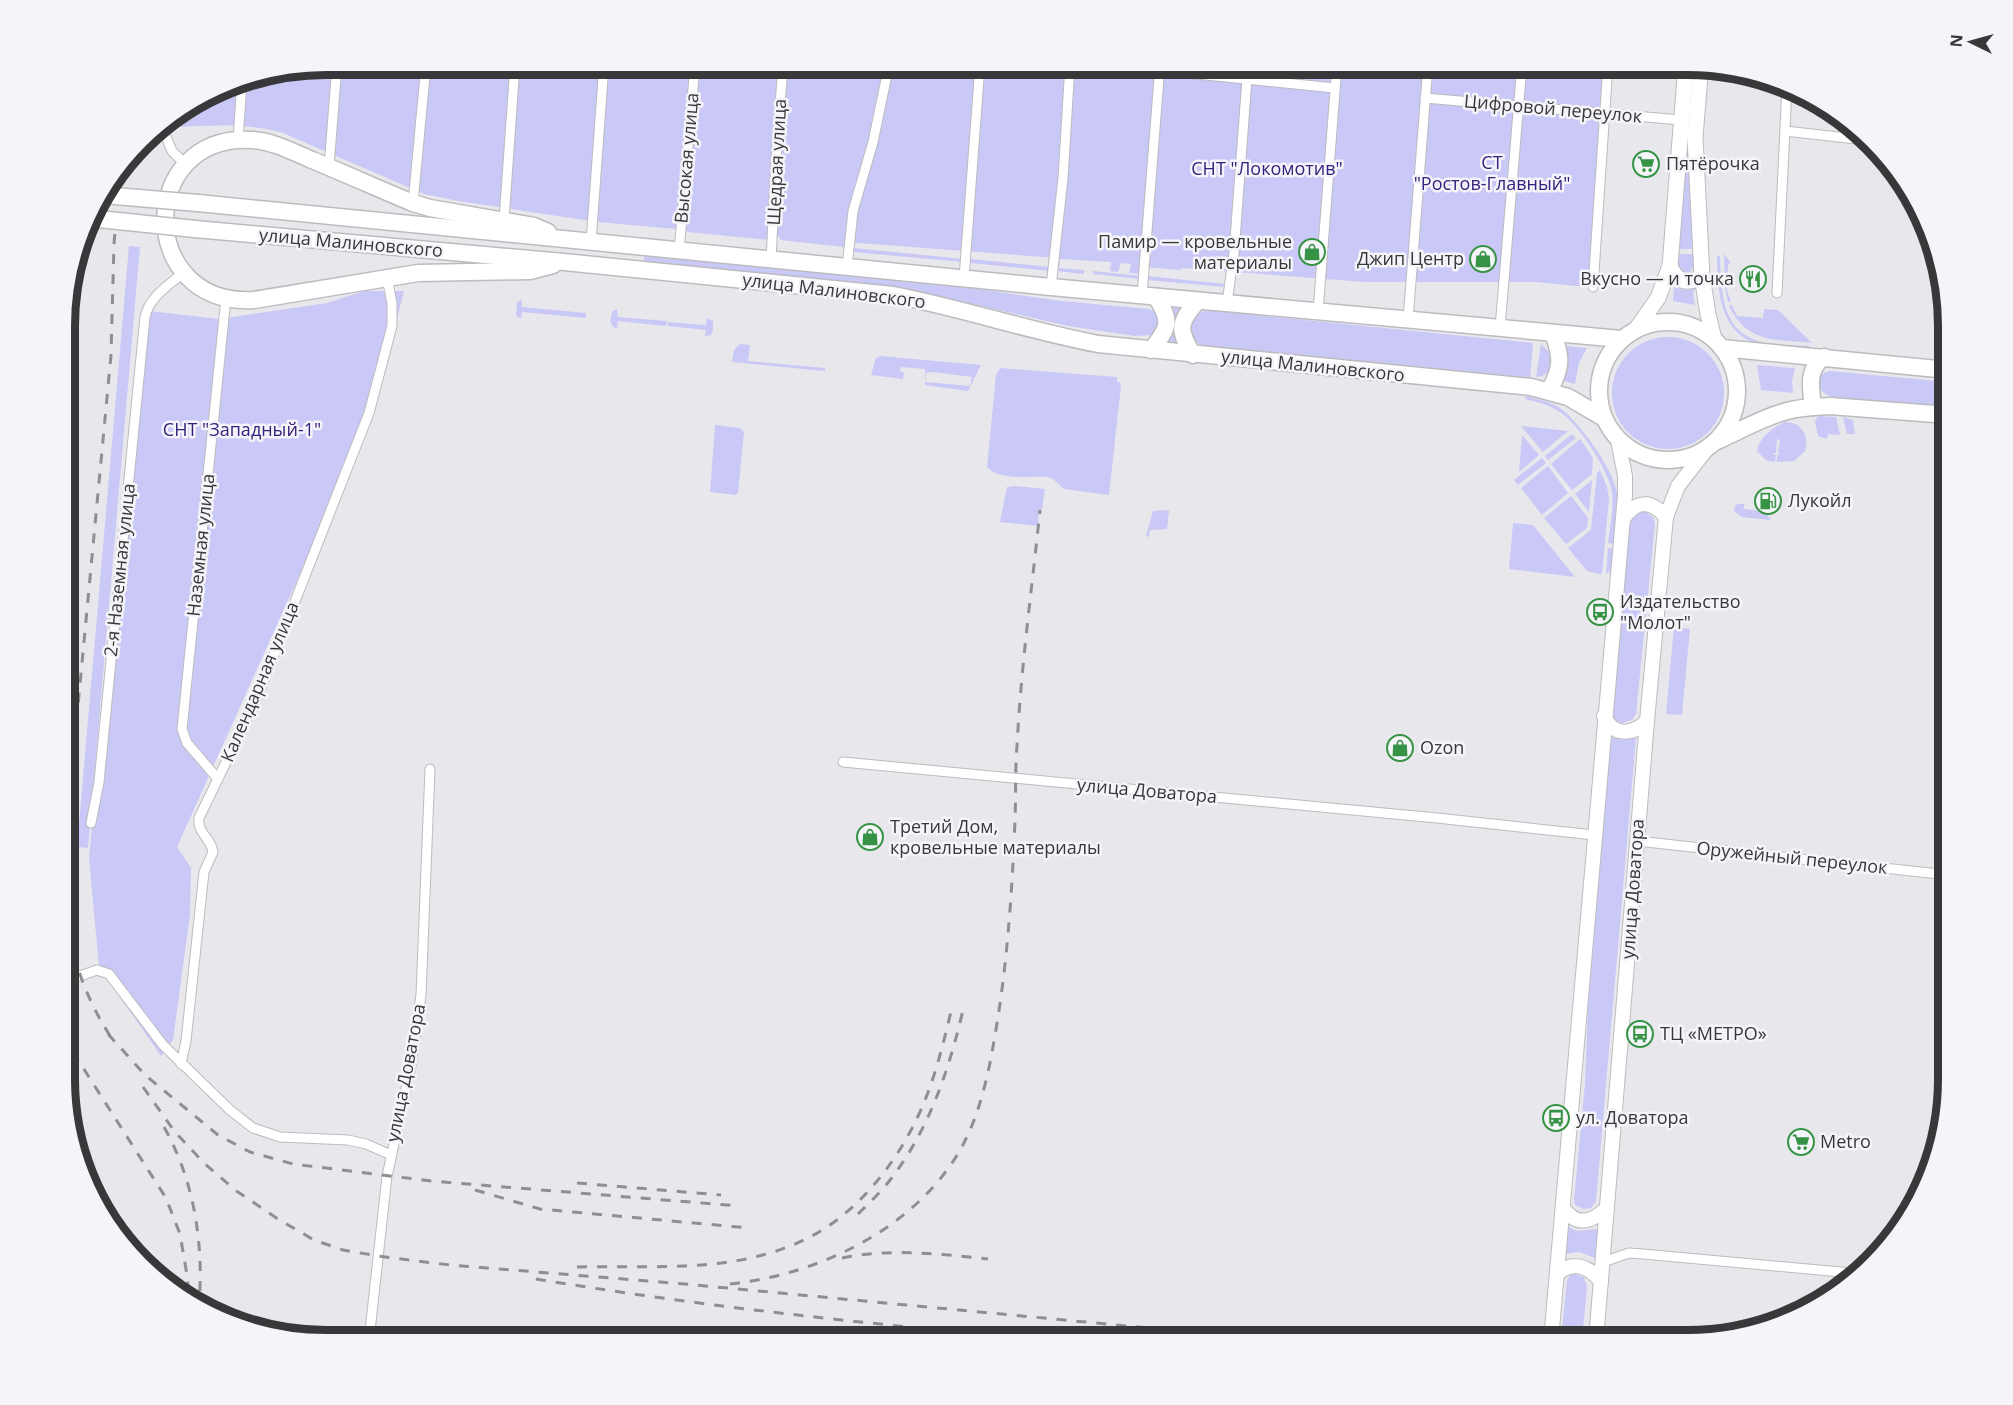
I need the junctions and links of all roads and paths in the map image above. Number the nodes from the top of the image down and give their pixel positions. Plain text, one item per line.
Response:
1 (336, 75) edge
2 (425, 75) edge
3 (514, 75) edge
4 (603, 75) edge
5 (694, 75) edge
6 (782, 75) edge
7 (887, 75) edge
8 (979, 75) edge
9 (1069, 75) edge
10 (1160, 75) edge
11 (1211, 75) edge
12 (1247, 75) edge
13 (1336, 75) edge
14 (1427, 75) edge
15 (1521, 75) edge
16 (1607, 75) edge
17 (1685, 75) edge
18 (1700, 76) edge
19 (1247, 80) junction
20 (1335, 88) junction
21 (241, 89) edge
22 (1787, 96) edge
23 (1425, 98) junction
24 (1519, 107) junction
25 (1605, 114) junction
26 (1681, 120) junction
27 (1785, 131) junction
28 (165, 134) edge
29 (1854, 139) edge
30 (238, 140) junction
31 (185, 164) junction
32 (329, 167) junction
33 (112, 196) edge
34 (413, 203) junction
35 (99, 219) edge
36 (504, 220) junction
37 (565, 240) junction
38 (591, 242) junction
39 (679, 251) junction
40 (771, 260) junction
41 (564, 262) junction
42 (1670, 266) junction
43 (846, 267) junction
44 (183, 273) junction
45 (1702, 276) junction
46 (387, 278) junction
47 (964, 278) junction
48 (1051, 287) junction
49 (1593, 287) dead end
50 (1777, 293) dead end
51 (1149, 296) junction
52 (226, 298) junction
53 (1198, 301) junction
54 (1227, 303) junction
55 (1318, 312) junction
56 (1408, 320) junction
57 (1500, 328) junction
58 (1637, 328) junction
59 (1553, 333) junction
60 (1621, 339) junction
61 (1718, 344) junction
62 (1151, 350) junction
63 (1193, 355) junction
64 (1824, 357) junction
65 (1938, 369) edge
66 (1549, 391) junction
67 (1813, 407) junction
68 (1938, 414) edge
69 (1604, 418) junction
70 (1618, 440) junction
71 (1711, 445) junction
72 (1666, 517) junction
73 (1623, 519) junction
74 (1604, 716) junction
75 (1647, 721) junction
76 (843, 762) dead end
77 (430, 769) dead end
78 (218, 779) junction
79 (91, 823) dead end
80 (1594, 835) junction
81 (1636, 841) junction
82 (1938, 874) edge
83 (80, 976) dead end
84 (181, 1064) junction
85 (391, 1155) junction
86 (1607, 1208) junction
87 (1564, 1209) junction
88 (1603, 1262) junction
89 (1847, 1273) edge
90 (1557, 1274) junction
91 (1601, 1281) junction
92 (370, 1330) edge
93 (1552, 1330) edge
94 (1597, 1330) edge

1 - 32 street
2 - 34 street
3 - 36 street
4 - 38 street
5 - 39 street, Высокая улица
6 - 40 street, Щедрая улица
7 - 43 street
8 - 47 street
9 - 48 street
10 - 51 street
11 - 19 street
12 - 19 street
13 - 20 street
14 - 23 street
15 - 24 street
16 - 25 street
17 - 26 main road
18 - 45 main road
19 - 20 street
19 - 54 street
20 - 55 street
21 - 30 street
22 - 27 street
23 - 24 street, Цифровой переулок
23 - 56 street
24 - 25 street, Цифровой переулок
24 - 57 street
25 - 26 street, Цифровой переулок
25 - 49 street
26 - 42 main road
27 - 29 street
27 - 50 street
28 - 31 street
30 - 31 highway
30 - 32 highway
31 - 44 highway
32 - 34 highway
33 - 37 highway, улица Малиновского, bridge
34 - 36 highway
35 - 41 highway, улица Малиновского, bridge
36 - 37 highway
37 - 38 highway, улица Малиновского
38 - 39 highway, улица Малиновского
39 - 40 highway, улица Малиновского
40 - 43 highway, улица Малиновского
41 - 46 highway
41 - 62 highway, улица Малиновского
42 - 45 main road
42 - 58 main road
43 - 47 highway, улица Малиновского
44 - 52 highway
44 - 79 street, 2-я Наземная улица
45 - 61 main road
46 - 52 highway
46 - 78 street, Календарная улица
47 - 48 highway, улица Малиновского
48 - 51 highway, улица Малиновского
51 - 53 highway, улица Малиновского
51 - 62 highway
52 - 78 street, Наземная улица
53 - 54 highway, улица Малиновского
53 - 63 highway
54 - 55 highway, улица Малиновского
55 - 56 highway, улица Малиновского
56 - 57 highway, улица Малиновского
57 - 59 highway, улица Малиновского
58 - 60 highway
58 - 61 highway
59 - 60 highway, улица Малиновского
59 - 66 highway
60 - 69 highway
61 - 64 highway
61 - 71 highway
62 - 63 highway, улица Малиновского
63 - 66 highway, улица Малиновского
64 - 65 highway
64 - 67 highway
66 - 69 highway, улица Малиновского
67 - 68 highway
67 - 71 highway
69 - 70 highway
70 - 71 highway
70 - 73 street
71 - 72 street, улица Доватора
72 - 73 street
72 - 75 street, улица Доватора
73 - 74 street
74 - 75 street
74 - 80 street
75 - 81 street, улица Доватора
76 - 80 street, улица Доватора
77 - 85 street, улица Доватора
78 - 84 street, Календарная улица
80 - 87 street
81 - 82 street, Оружейный переулок
81 - 86 street, улица Доватора
83 - 84 street
84 - 85 street
85 - 92 street, улица Доватора
86 - 87 street
86 - 88 street, улица Доватора
87 - 90 street
88 - 89 street
88 - 91 street, улица Доватора
90 - 91 street
90 - 93 street
91 - 94 street, улица Доватора

